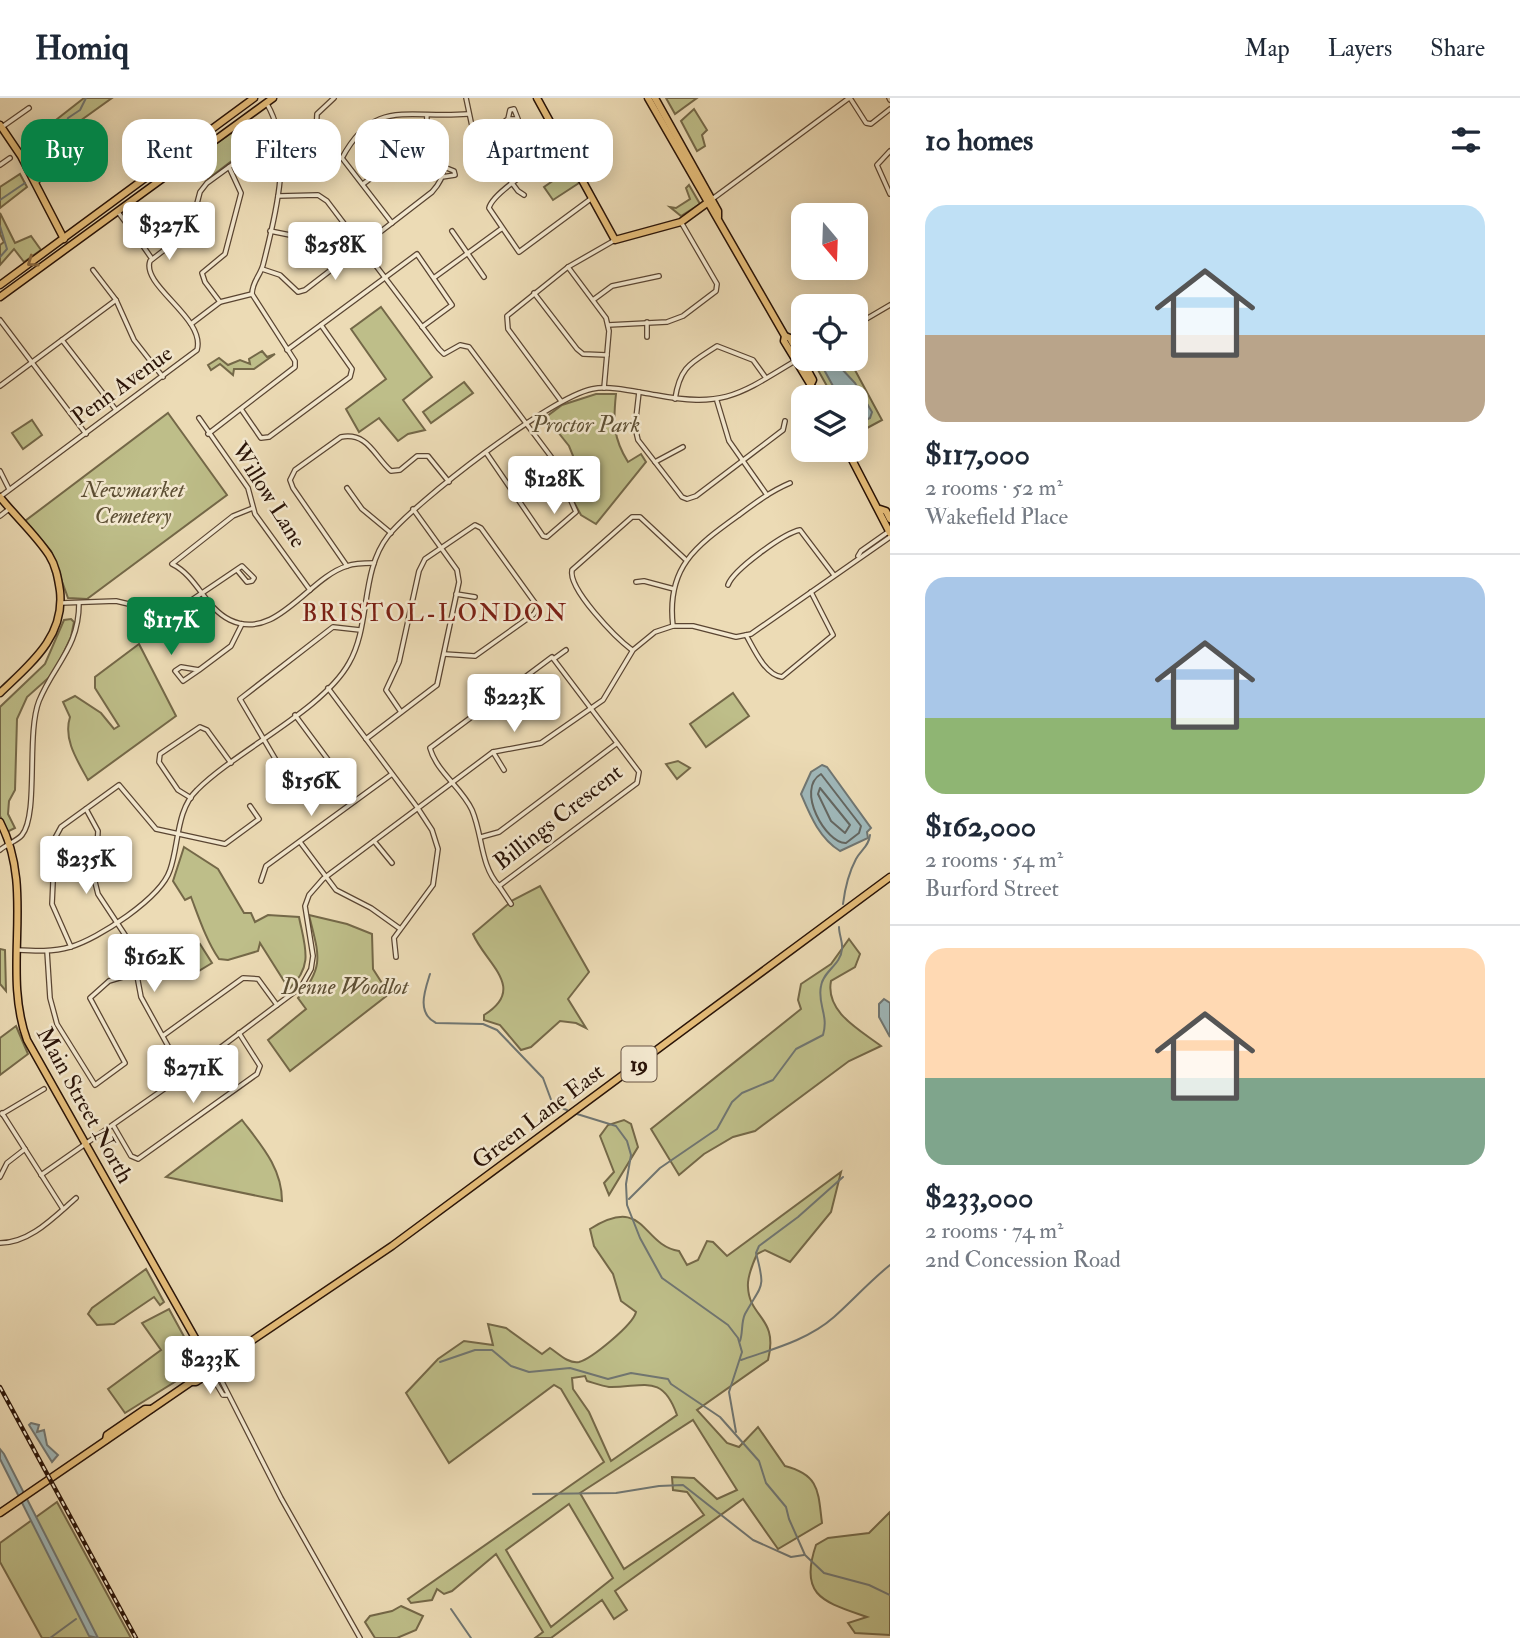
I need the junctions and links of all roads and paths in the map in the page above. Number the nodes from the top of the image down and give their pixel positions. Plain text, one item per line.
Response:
1 (254, 98) edge
2 (334, 98) edge
3 (466, 98) edge
4 (537, 98) edge
5 (648, 98) edge
6 (655, 98) edge
7 (850, 98) edge
8 (267, 99) edge
9 (29, 108) dead end
10 (890, 109) edge
11 (467, 114) junction
12 (427, 115) junction
13 (274, 119) edge
14 (317, 119) edge
15 (427, 119) edge
16 (468, 119) edge
17 (508, 119) joint
18 (548, 119) edge
19 (1, 126) edge
20 (890, 151) edge
21 (10, 158) dead end
22 (342, 159) joint
23 (391, 163) joint
24 (0, 164) edge
25 (229, 167) joint
26 (278, 182) edge
27 (366, 182) edge
28 (439, 182) edge
29 (583, 182) edge
30 (35, 183) joint
31 (513, 183) joint
32 (363, 184) junction
33 (890, 194) edge
34 (524, 195) dead end
35 (278, 196) junction
36 (592, 198) junction
37 (709, 202) junction
38 (117, 210) junction
39 (681, 222) junction
40 (392, 223) junction
41 (501, 229) junction
42 (270, 231) junction
43 (452, 231) dead end
44 (300, 237) dead end
45 (64, 239) junction
46 (615, 240) junction
47 (362, 245) junction
48 (70, 246) junction
49 (467, 253) junction
50 (152, 259) junction
51 (568, 267) junction
52 (262, 269) junction
53 (93, 270) dead end
54 (659, 276) dead end
55 (385, 277) junction
56 (435, 277) junction
57 (484, 277) dead end
58 (0, 285) edge
59 (534, 293) junction
60 (252, 294) junction
61 (0, 297) edge
62 (116, 300) junction
63 (593, 300) junction
64 (220, 302) junction
65 (890, 305) edge
66 (868, 318) edge
67 (0, 320) edge
68 (647, 322) junction
69 (191, 324) junction
70 (321, 325) junction
71 (608, 325) junction
72 (422, 327) junction
73 (648, 337) dead end
74 (62, 340) junction
75 (791, 345) edge
76 (287, 350) junction
77 (608, 355) junction
78 (32, 363) junction
79 (791, 363) edge
80 (804, 371) edge
81 (163, 377) junction
82 (766, 378) junction
83 (812, 385) edge
84 (0, 386) edge
85 (604, 388) junction
86 (639, 392) junction
87 (675, 399) junction
88 (561, 401) junction
89 (717, 401) junction
90 (241, 409) junction
91 (117, 411) junction
92 (199, 418) dead end
93 (785, 421) dead end
94 (526, 425) junction
95 (86, 434) junction
96 (208, 434) junction
97 (683, 447) dead end
98 (487, 454) junction
99 (742, 459) junction
100 (655, 462) junction
101 (854, 462) edge
102 (0, 471) edge
103 (449, 482) junction
104 (790, 483) dead end
105 (347, 488) dead end
106 (9, 489) junction
107 (767, 495) junction
108 (0, 497) edge
109 (253, 508) junction
110 (9, 509) junction
111 (413, 509) junction
112 (880, 509) junction
113 (0, 516) edge
114 (890, 519) edge
115 (391, 533) junction
116 (890, 533) edge
117 (442, 548) junction
118 (685, 558) junction
119 (376, 563) junction
120 (346, 566) junction
121 (237, 570) junction
122 (834, 575) junction
123 (636, 582) dead end
124 (729, 585) dead end
125 (674, 589) junction
126 (310, 590) junction
127 (811, 592) junction
128 (202, 594) junction
129 (456, 594) junction
130 (475, 597) dead end
131 (61, 603) junction
132 (79, 603) junction
133 (242, 624) junction
134 (673, 626) junction
135 (360, 630) junction
136 (746, 635) junction
137 (566, 650) dead end
138 (633, 650) junction
139 (444, 654) junction
140 (555, 658) junction
141 (199, 670) junction
142 (514, 684) junction
143 (328, 688) junction
144 (0, 693) edge
145 (524, 700) dead end
146 (590, 709) junction
147 (401, 712) junction
148 (295, 715) junction
149 (263, 738) junction
150 (366, 739) junction
151 (616, 744) junction
152 (493, 752) junction
153 (231, 763) junction
154 (504, 770) dead end
155 (392, 774) junction
156 (452, 782) junction
157 (191, 798) junction
158 (250, 806) dead end
159 (417, 807) junction
160 (86, 809) junction
161 (0, 822) edge
162 (179, 835) junction
163 (481, 837) junction
164 (374, 841) junction
165 (300, 842) junction
166 (9, 843) junction
167 (0, 850) edge
168 (97, 857) junction
169 (124, 860) dead end
170 (391, 863) dead end
171 (325, 877) junction
172 (890, 877) edge
173 (261, 881) dead end
174 (499, 886) junction
175 (511, 904) dead end
176 (117, 921) junction
177 (399, 928) junction
178 (71, 947) junction
179 (15, 950) junction
180 (47, 951) junction
181 (396, 957) dead end
182 (136, 974) junction
183 (277, 1005) junction
184 (239, 1033) junction
185 (163, 1035) junction
186 (184, 1075) junction
187 (44, 1089) dead end
188 (1, 1114) edge
189 (113, 1125) junction
190 (86, 1144) junction
191 (25, 1149) junction
192 (41, 1175) junction
193 (0, 1177) edge
194 (76, 1198) dead end
195 (63, 1209) junction
196 (0, 1243) edge
197 (211, 1367) junction
198 (0, 1513) edge
199 (360, 1638) edge

1 - 45 main road
2 - 14 street
3 - 11 street
4 - 18 main road
5 - 37 main road
6 - 37 main road
7 - 10 street
7 - 37 street
8 - 13 street
8 - 38 main road
9 - 19 street
11 - 12 street
11 - 16 street
12 - 15 street
12 - 22 street
17 - 17 street
19 - 30 main road
20 - 33 street
21 - 24 street
22 - 32 street
23 - 23 street
25 - 50 street
25 - 64 street
26 - 35 street
27 - 32 street
28 - 40 street
29 - 36 main road
30 - 45 main road
31 - 34 street
31 - 41 street
32 - 40 street
35 - 42 street
35 - 47 street
36 - 41 street
36 - 46 main road
37 - 39 main road
37 - 75 main road
38 - 48 main road
38 - 50 street, Penn Avenue
39 - 46 main road
39 - 68 street
40 - 47 street
41 - 49 street
42 - 44 street
42 - 52 street
43 - 49 street
45 - 48 street
45 -> 58 main road
46 - 51 street
47 - 52 street
47 - 55 street
48 - 61 main road
49 - 56 street
49 - 57 street
50 - 69 street, Penn Avenue
51 - 59 street
51 - 63 street
52 - 60 street
53 - 62 street
54 - 63 street
55 - 56 street
55 - 70 street
55 - 72 street
56 - 72 street
59 - 77 street
59 - 88 street
60 - 64 street
60 - 76 street
62 - 74 street
62 - 81 street
63 - 71 street
64 - 69 street
65 - 66 street
67 - 78 street
68 - 71 street
68 - 73 street
69 - 81 street, Penn Avenue
70 - 76 street
70 - 90 street
71 - 77 street
72 - 94 street
74 - 78 street
74 - 91 street
76 - 90 street
77 - 85 street
78 - 84 street
78 - 95 street
79 - 82 street
80 - 83 main road
81 - 91 street, Penn Avenue
82 - 87 street
82 - 89 street
85 - 86 street
85 - 88 street
86 - 87 street
86 - 100 street
87 - 89 street
88 - 94 street
89 - 99 street
90 - 96 street
91 - 95 street, Penn Avenue
92 - 96 street, Willow Lane
93 - 99 street
94 - 98 street
94 - 98 street
95 - 106 street, Penn Avenue
96 - 109 street, Willow Lane
97 - 100 street
98 - 103 street
99 - 100 street
99 - 107 street
101 - 112 main road
102 - 106 street
103 - 111 street
103 - 120 street
104 - 107 street
105 - 115 street
106 - 108 street, Penn Avenue
107 - 118 street
108 - 110 main road
109 - 126 street, Willow Lane
109 - 128 street
110 - 113 street
110 - 131 main road
111 - 115 street
111 - 117 street
112 - 114 main road
112 - 116 main road
115 - 119 street
116 - 122 street
117 - 129 street
117 - 139 street
117 - 147 street
118 - 125 street
118 - 138 street
119 - 120 street
119 - 135 street
120 - 126 street
121 - 121 street
121 - 128 street
122 - 124 street
122 - 127 street
123 - 125 street
125 - 134 street
126 - 133 street
127 - 136 street
127 - 136 street
128 - 132 street
128 - 133 street
129 - 130 street
129 - 139 street
131 - 132 street
131 - 144 main road
132 - 166 street
133 - 141 street
134 - 136 street
134 - 138 street
135 - 143 street
135 - 149 street
137 - 140 street
138 - 146 street
139 - 147 street
140 - 142 street
140 - 146 street, Billings Crescent
141 - 141 street
142 - 145 street
142 - 156 street, Billings Crescent
143 - 148 street
143 - 150 street
146 - 151 street, Billings Crescent
146 - 152 street
147 - 150 street
148 - 149 street
148 - 149 street
149 - 153 street
150 - 155 street
151 - 163 street
151 - 174 street, Billings Crescent
152 - 154 street
152 - 156 street
153 - 157 street
153 - 157 street
155 - 159 street
155 - 165 street
156 - 159 street
156 - 163 street, Billings Crescent
157 - 162 street
158 - 162 street
159 - 164 street
159 - 177 street
160 - 162 street
160 - 168 street
160 - 178 street
161 - 166 main road, Main Street North
162 - 176 street
163 - 174 street, Billings Crescent
164 - 170 street
164 - 171 street
165 - 171 street
165 - 173 street
166 - 167 street
166 - 179 main road, Main Street North
168 - 169 street
168 - 176 street
171 - 177 street
171 - 183 street
172 - 197 main road, Green Lane East / 19
174 - 175 street, Billings Crescent
176 - 178 street
176 - 182 street
177 - 181 street
178 - 180 street
179 - 180 street
179 - 190 main road, Main Street North
180 - 182 street
182 - 185 street
183 - 184 street
183 - 185 street
184 - 186 street
184 - 189 street
185 - 186 street
186 - 189 street
187 - 188 street
188 - 191 street
189 - 190 street
190 - 192 street
190 - 197 main road, Main Street North
191 - 192 street
191 - 193 street
192 - 195 street
194 - 195 street
195 - 196 street
197 - 198 main road, Green Lane East / 19
197 - 199 street

